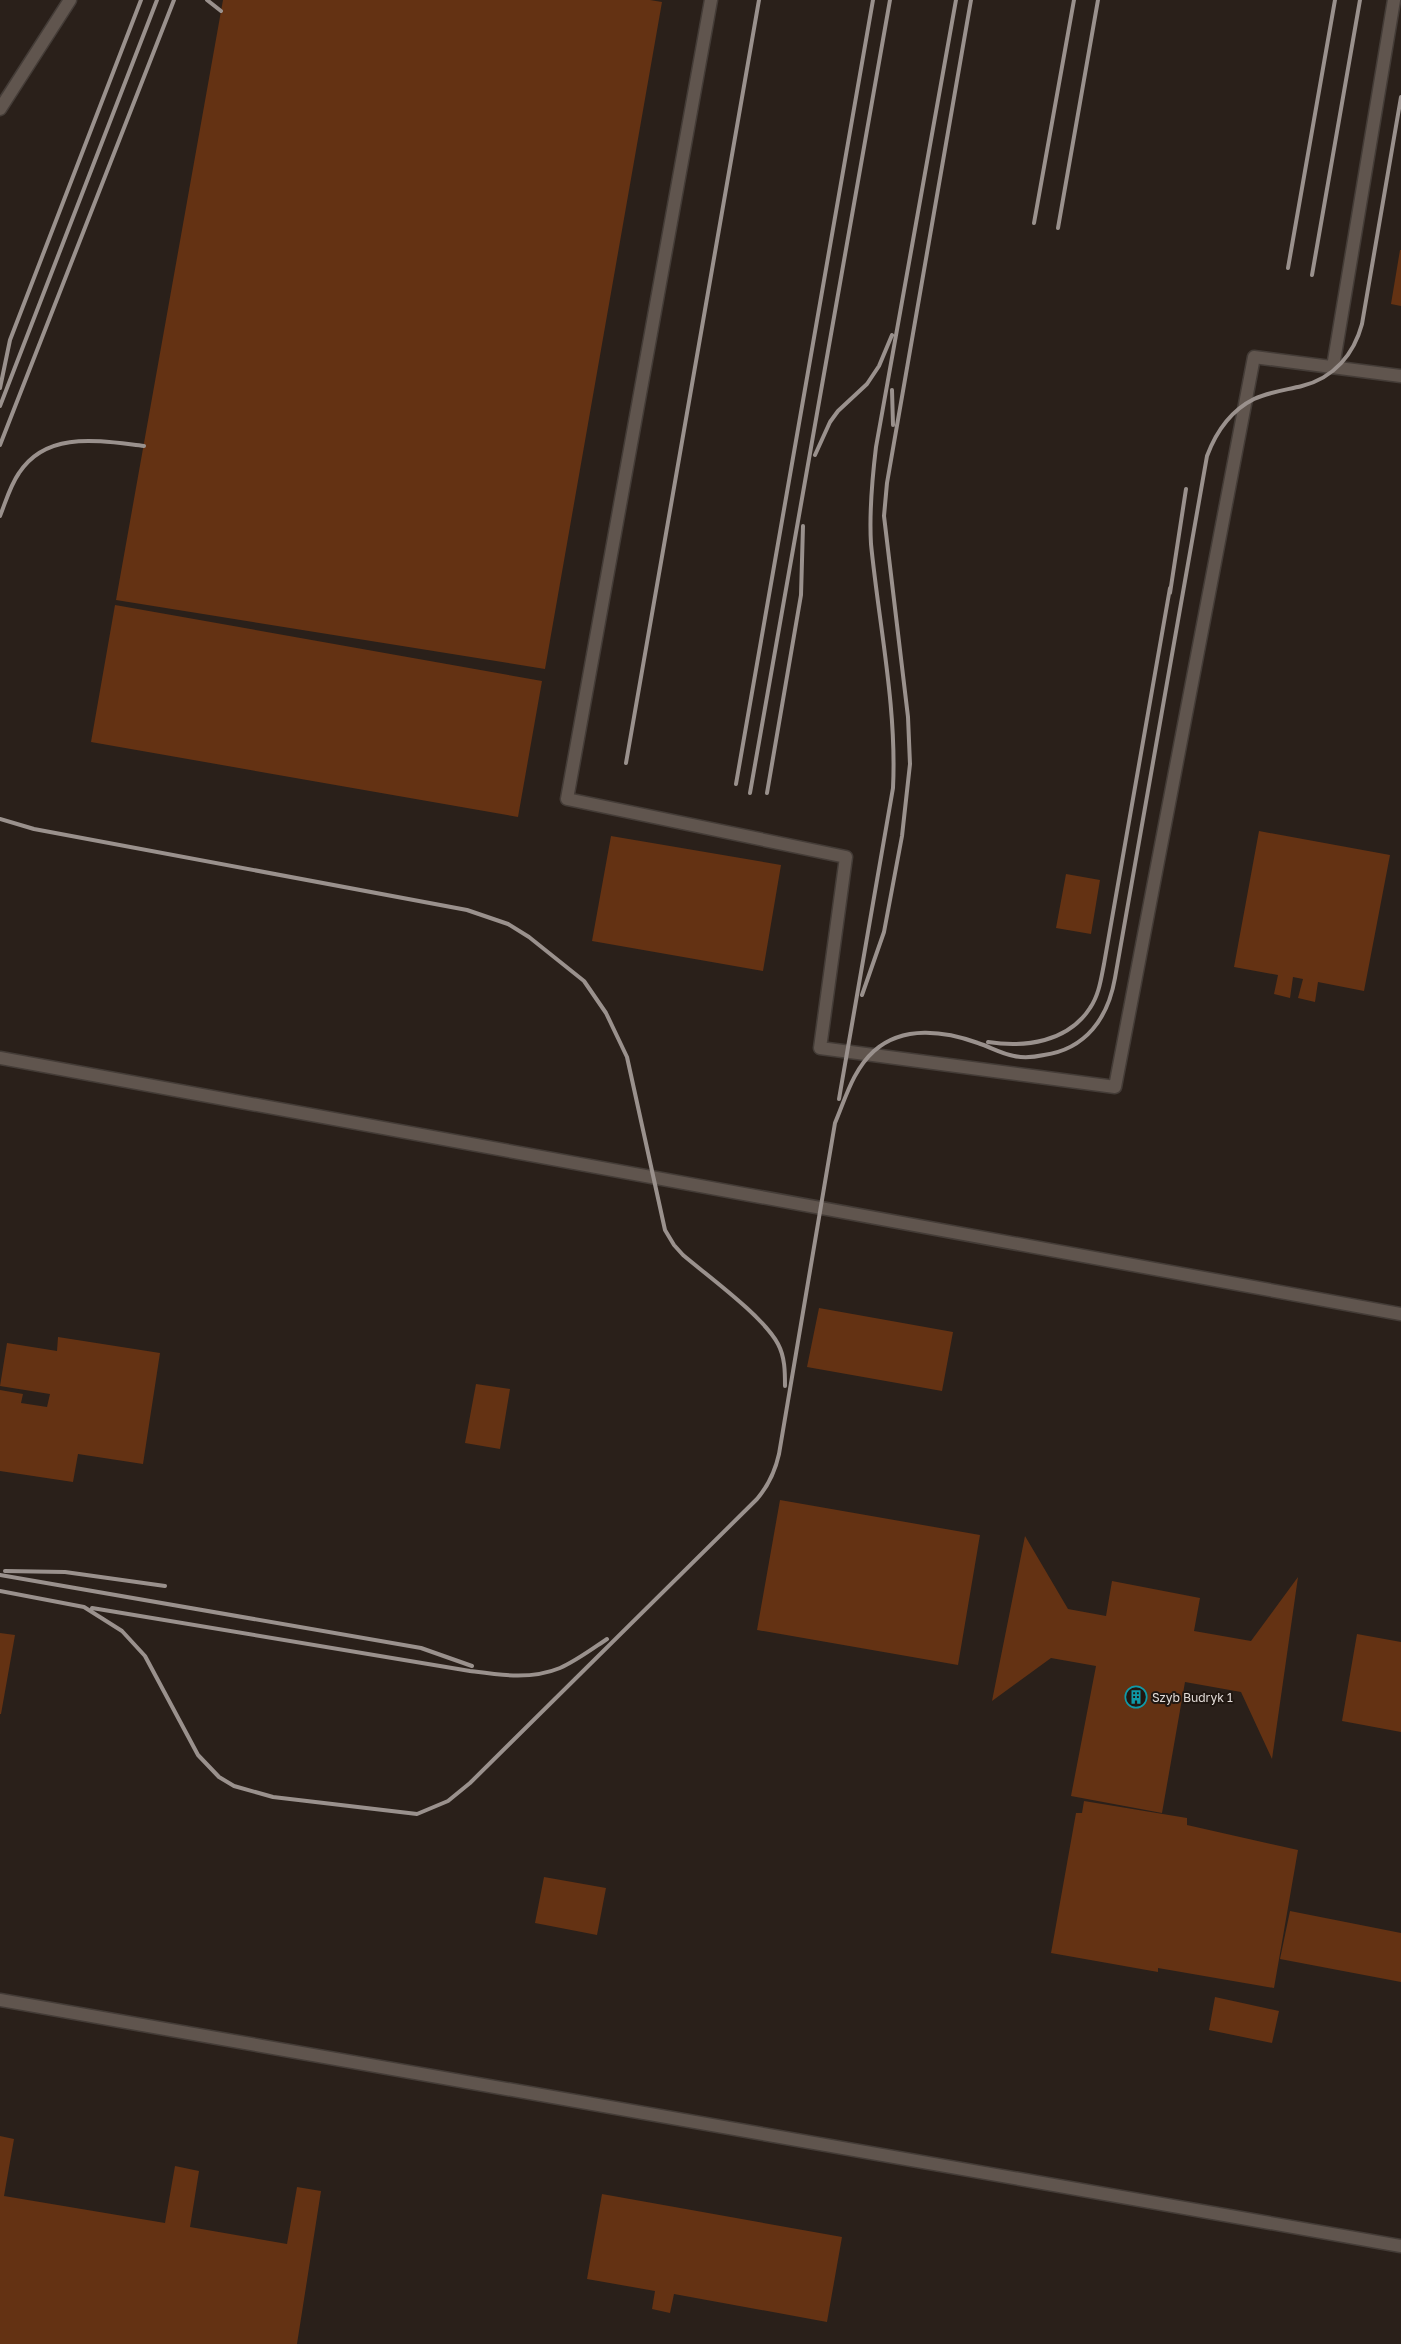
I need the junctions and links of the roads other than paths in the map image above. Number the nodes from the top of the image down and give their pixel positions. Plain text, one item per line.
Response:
1 (70, 0) edge
2 (711, 0) edge
3 (1394, 0) edge
4 (0, 109) edge
5 (1333, 367) junction
6 (1401, 376) edge
7 (0, 1058) edge
8 (1401, 1314) edge
9 (0, 2000) edge
10 (1401, 2246) edge

1 - 4 lane
2 - 5 lane
3 - 5 lane
5 - 6 lane
7 - 8 lane
9 - 10 lane

